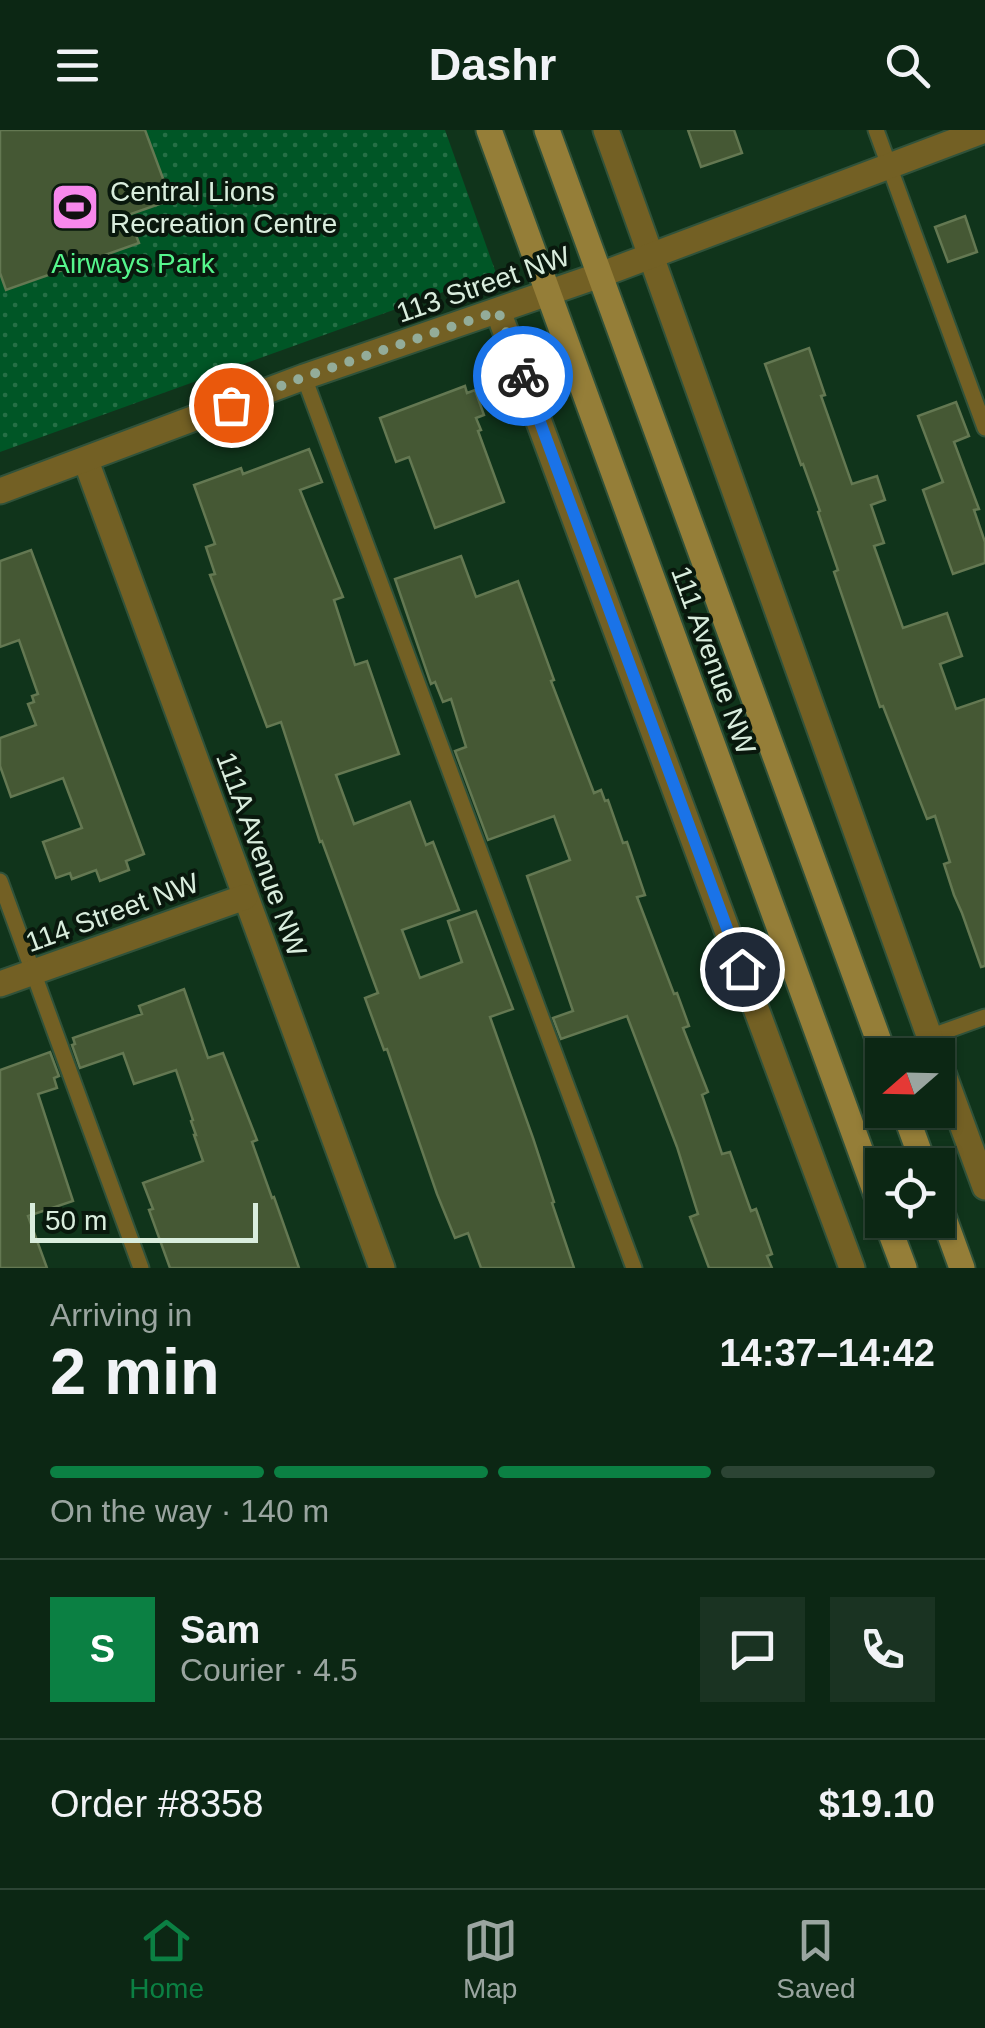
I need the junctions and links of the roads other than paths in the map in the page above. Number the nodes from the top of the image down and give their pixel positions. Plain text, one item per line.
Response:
1 (489, 130) edge
2 (547, 130) edge
3 (606, 130) edge
4 (876, 130) edge
5 (985, 130) edge
6 (890, 166) junction
7 (650, 256) junction
8 (600, 275) junction
9 (548, 293) junction
10 (498, 311) junction
11 (304, 377) junction
12 (985, 428) edge
13 (86, 460) junction
14 (0, 492) edge
15 (0, 881) edge
16 (245, 897) junction
17 (33, 972) junction
18 (0, 984) edge
19 (985, 1017) edge
20 (878, 1038) edge
21 (930, 1038) edge
22 (953, 1038) edge
23 (955, 1106) edge
24 (865, 1163) edge
25 (985, 1187) edge
26 (893, 1238) edge
27 (951, 1238) edge
28 (141, 1268) edge
29 (382, 1268) edge
30 (634, 1268) edge
31 (852, 1268) edge
32 (904, 1268) edge
33 (962, 1268) edge

1 - 9 main road, 111 Avenue NW
2 - 8 main road, 111 Avenue NW
3 - 7 street
4 - 6 lane
5 - 6 street, 113 Street NW
6 - 7 street, 113 Street NW
6 - 12 lane
7 - 8 street, 113 Street NW
7 - 21 street
8 - 9 street, 113 Street NW
8 - 20 main road, 111 Avenue NW
9 - 10 street, 113 Street NW
9 - 24 main road, 111 Avenue NW
10 - 11 street, 113 Street NW
10 - 31 street
11 - 13 street, 113 Street NW
11 - 30 lane
13 - 14 street, 113 Street NW
13 - 16 street, 111A Avenue NW
15 - 17 lane
16 - 17 street, 114 Street NW
16 - 29 street, 111A Avenue NW
17 - 18 street, 114 Street NW
17 - 28 lane
19 - 22 lane
23 - 25 street
26 - 32 main road
27 - 33 main road

